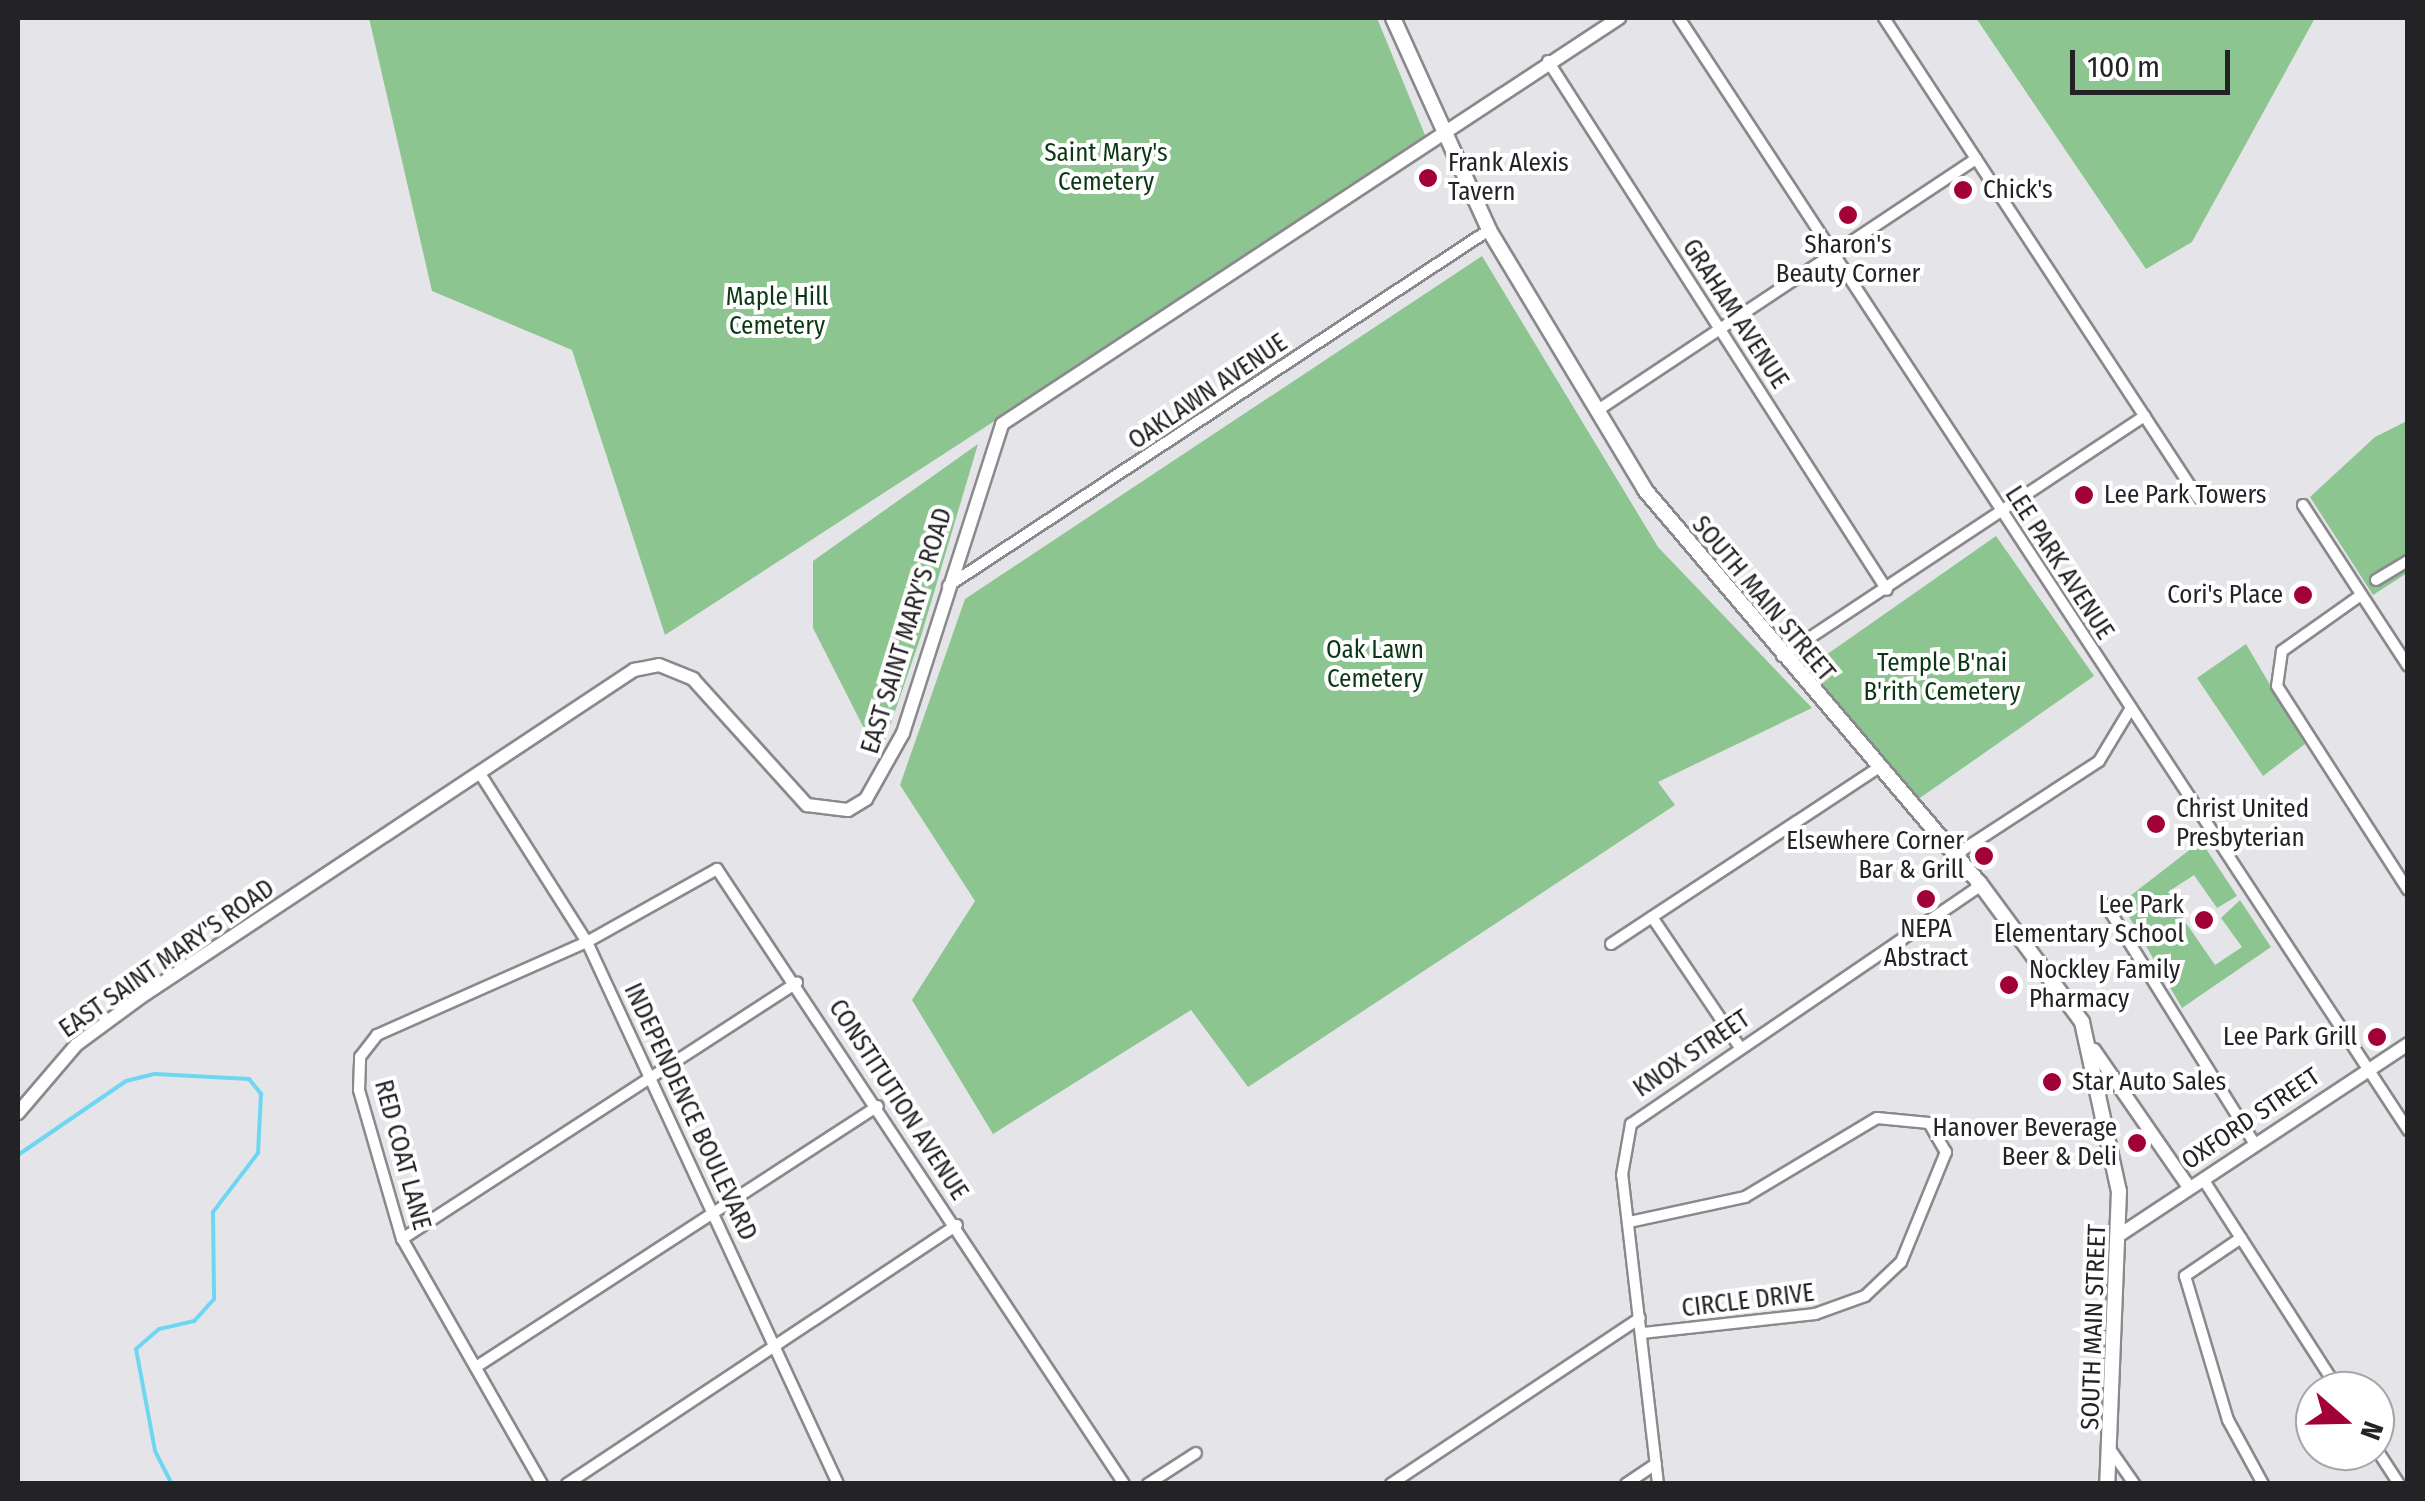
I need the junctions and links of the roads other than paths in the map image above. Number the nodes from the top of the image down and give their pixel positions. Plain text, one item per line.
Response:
1 (1394, 18) edge
2 (1619, 18) edge
3 (1679, 18) edge
4 (1884, 18) edge
5 (1548, 62) junction
6 (1441, 134) junction
7 (1976, 159) junction
8 (1489, 230) junction
9 (1833, 254) junction
10 (1721, 328) junction
11 (1598, 410) junction
12 (2145, 416) junction
13 (2198, 498) dead end
14 (2303, 505) dead end
15 (2002, 513) junction
16 (2408, 561) edge
17 (2376, 580) dead end
18 (948, 587) junction
19 (1887, 590) junction
20 (2361, 595) junction
21 (1781, 656) junction
22 (2408, 666) edge
23 (2131, 708) junction
24 (1878, 768) junction
25 (479, 772) junction
26 (1955, 856) junction
27 (1981, 885) junction
28 (2408, 890) edge
29 (2106, 906) dead end
30 (1652, 917) junction
31 (586, 942) junction
32 (1611, 944) dead end
33 (796, 982) junction
34 (2408, 1044) edge
35 (1739, 1046) junction
36 (2094, 1050) junction
37 (2369, 1068) junction
38 (652, 1073) junction
39 (878, 1106) junction
40 (18, 1112) edge
41 (2408, 1130) edge
42 (2255, 1144) junction
43 (2203, 1179) junction
44 (2189, 1187) junction
45 (714, 1209) junction
46 (1629, 1222) junction
47 (957, 1225) junction
48 (2121, 1234) junction
49 (2241, 1238) junction
50 (402, 1240) junction
51 (1640, 1318) junction
52 (1642, 1334) junction
53 (776, 1347) junction
54 (476, 1367) junction
55 (2326, 1371) edge
56 (2112, 1452) junction
57 (1196, 1453) dead end
58 (1656, 1464) junction
59 (835, 1482) edge
60 (542, 1484) edge
61 (567, 1484) edge
62 (1124, 1484) edge
63 (1148, 1484) edge
64 (1391, 1484) edge
65 (1626, 1484) edge
66 (1658, 1484) edge
67 (2107, 1484) edge
68 (2134, 1484) edge
69 (2263, 1484) edge

1 - 6 main road, SOUTH MAIN STREET
2 - 5 street, EAST SAINT MARY'S ROAD
3 - 9 street, LEE PARK AVENUE
4 - 7 street
5 - 6 street, EAST SAINT MARY'S ROAD
5 - 10 street, GRAHAM AVENUE
6 - 8 main road, SOUTH MAIN STREET
6 - 18 street, EAST SAINT MARY'S ROAD
7 - 9 street
7 - 12 street
8 - 11 main road, SOUTH MAIN STREET
8 - 18 street, OAKLAWN AVENUE
9 - 10 street
9 - 15 street, LEE PARK AVENUE
10 - 11 street
10 - 19 street, GRAHAM AVENUE
11 - 21 main road, SOUTH MAIN STREET
12 - 13 street
12 - 15 street
14 - 20 street
15 - 19 street
15 - 23 street, LEE PARK AVENUE
16 - 17 street
18 - 25 street, EAST SAINT MARY'S ROAD
19 - 21 street
20 - 22 street
20 - 28 street
21 - 24 main road, SOUTH MAIN STREET
23 - 26 street
23 - 37 street, LEE PARK AVENUE
24 - 26 main road, SOUTH MAIN STREET
24 - 30 street
25 - 31 street, INDEPENDENCE BOULEVARD
25 - 40 street, EAST SAINT MARY'S ROAD
26 - 27 main road, SOUTH MAIN STREET
27 - 35 street, KNOX STREET
27 - 36 main road, SOUTH MAIN STREET
29 - 42 street
30 - 32 street
30 - 35 street
31 - 33 street, CONSTITUTION AVENUE
31 - 38 street, INDEPENDENCE BOULEVARD
31 - 50 street, RED COAT LANE
33 - 38 street
33 - 39 street, CONSTITUTION AVENUE
34 - 37 street, OXFORD STREET
35 - 46 street, KNOX STREET
36 - 44 street
36 - 48 main road, SOUTH MAIN STREET
37 - 41 street, LEE PARK AVENUE
37 - 42 street, OXFORD STREET
38 - 45 street, INDEPENDENCE BOULEVARD
38 - 50 street
39 - 45 street
39 - 47 street, CONSTITUTION AVENUE
42 - 43 street, OXFORD STREET
43 - 44 street, OXFORD STREET
43 - 49 street
44 - 48 street, OXFORD STREET
45 - 53 street, INDEPENDENCE BOULEVARD
45 - 54 street
46 - 51 street, KNOX STREET
46 - 52 street, CIRCLE DRIVE
47 - 53 street
47 - 62 street, CONSTITUTION AVENUE
48 - 56 main road, SOUTH MAIN STREET
49 - 55 street
49 - 69 street
50 - 54 street, RED COAT LANE
51 - 52 street, KNOX STREET
51 - 64 street
52 - 58 street, KNOX STREET
53 - 59 street, INDEPENDENCE BOULEVARD
53 - 61 street
54 - 60 street, RED COAT LANE
56 - 67 main road, SOUTH MAIN STREET
56 - 68 street
57 - 63 street
58 - 65 street
58 - 66 street, KNOX STREET

